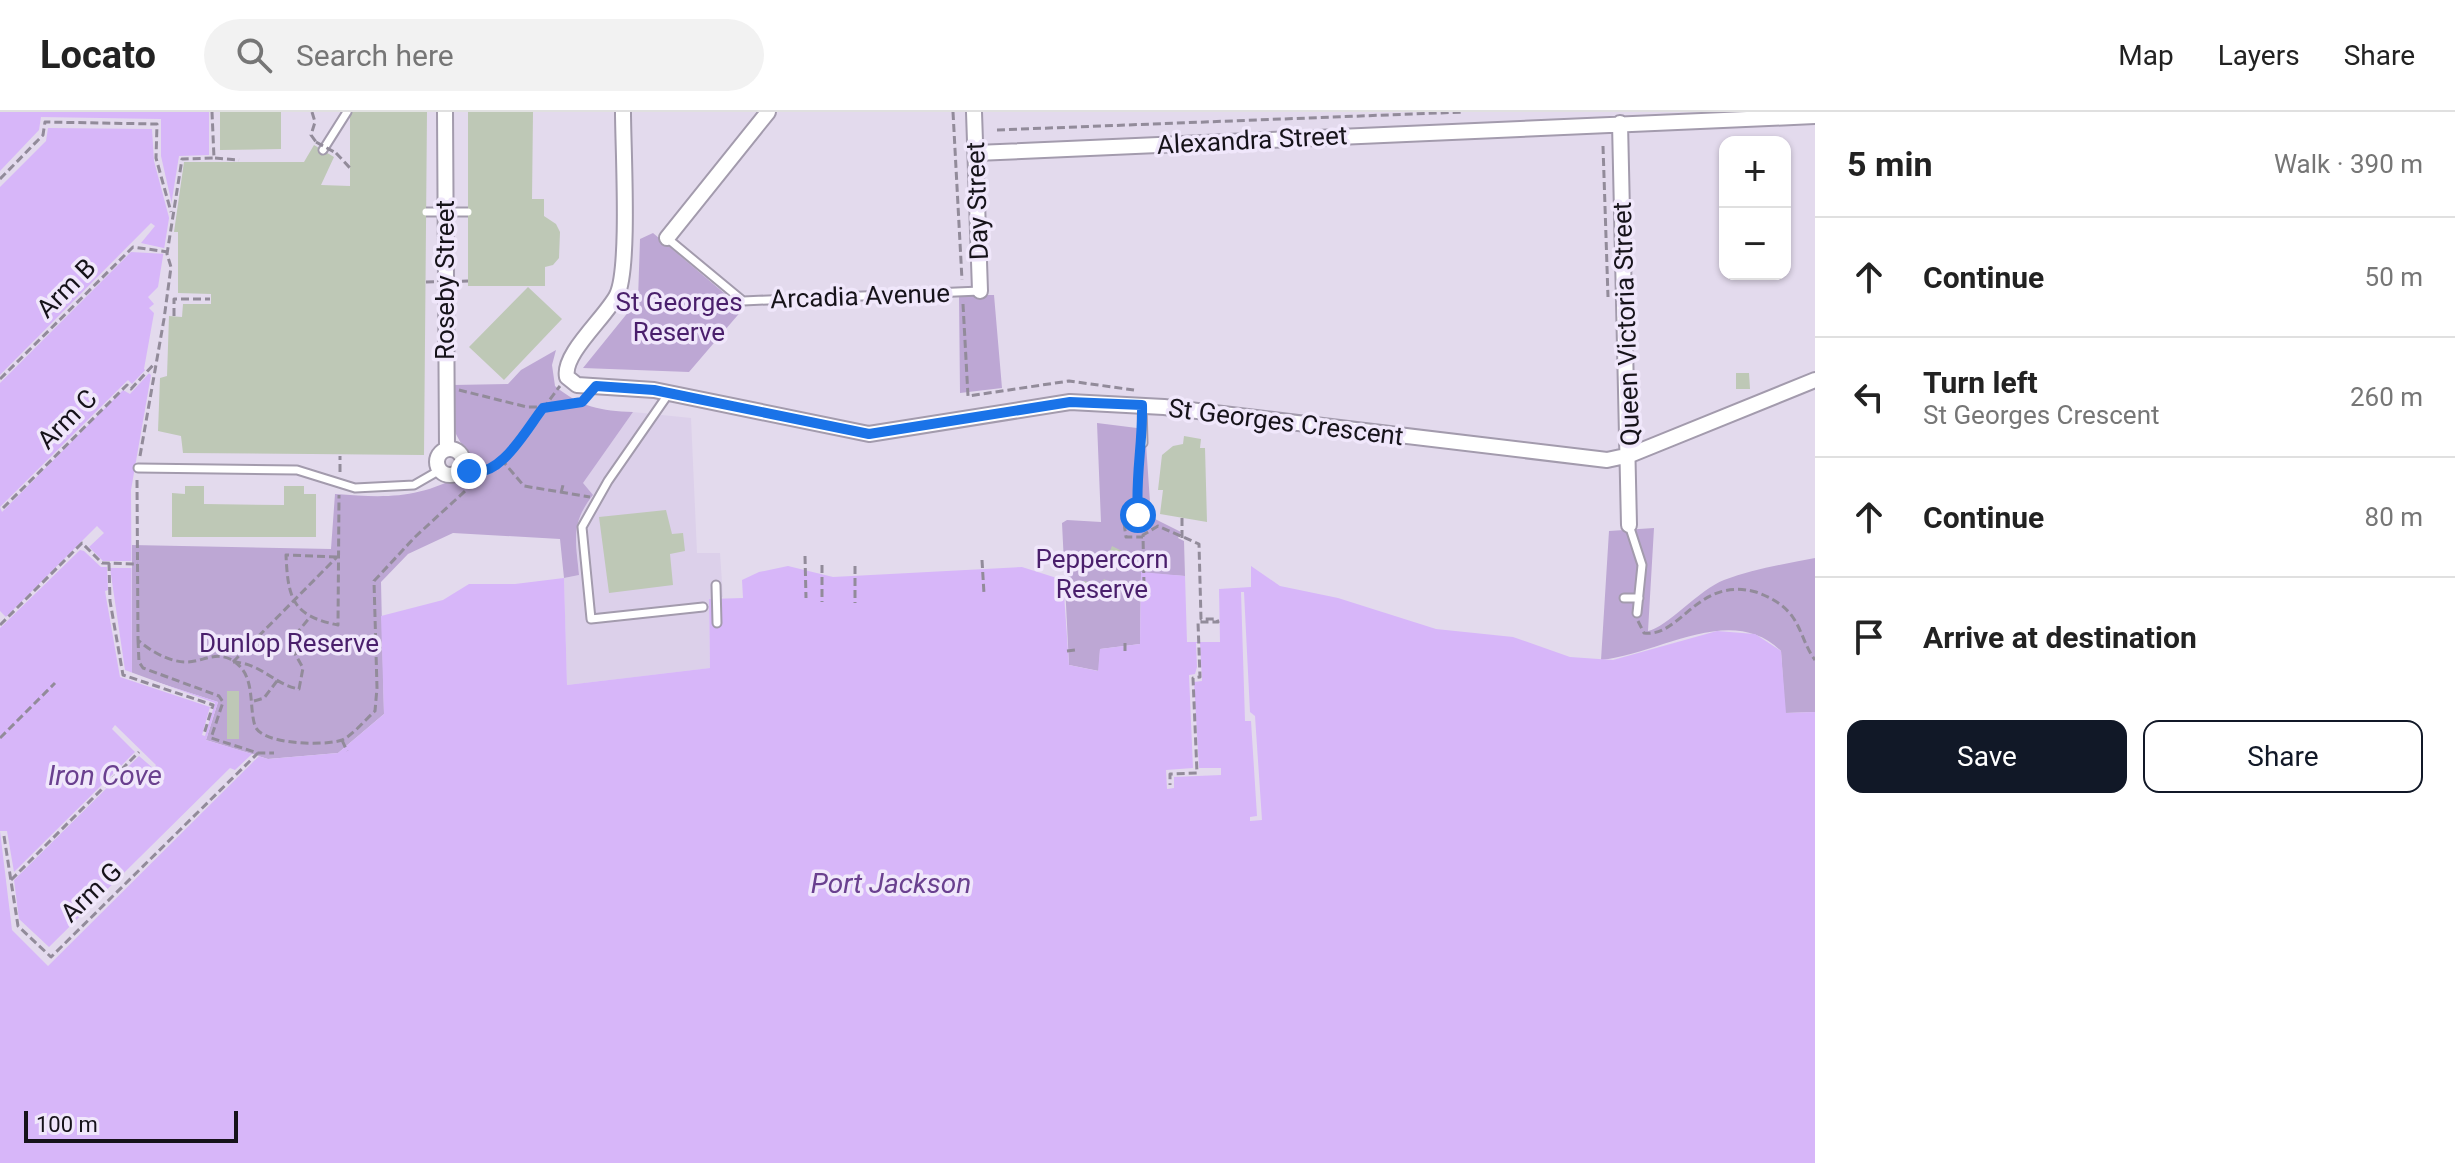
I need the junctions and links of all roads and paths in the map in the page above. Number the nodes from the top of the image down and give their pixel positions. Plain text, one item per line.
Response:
1 (212, 112) edge
2 (312, 112) edge
3 (347, 112) edge
4 (445, 112) edge
5 (623, 112) edge
6 (768, 112) edge
7 (953, 112) edge
8 (974, 112) edge
9 (1464, 112) edge
10 (1728, 115) edge
11 (1815, 116) edge
12 (1620, 123) junction
13 (997, 130) dead end
14 (323, 150) dead end
15 (976, 153) junction
16 (214, 158) junction
17 (239, 160) dead end
18 (350, 168) dead end
19 (0, 179) edge
20 (426, 212) dead end
21 (468, 212) dead end
22 (172, 216) junction
23 (667, 238) joint
24 (168, 252) junction
25 (468, 281) dead end
26 (426, 282) dead end
27 (980, 291) joint
28 (962, 292) junction
29 (210, 299) dead end
30 (174, 316) dead end
31 (155, 363) junction
32 (566, 373) junction
33 (0, 379) edge
34 (1815, 380) edge
35 (596, 386) junction
36 (445, 389) junction
37 (669, 393) junction
38 (968, 396) dead end
39 (1142, 405) junction
40 (543, 408) junction
41 (1143, 443) joint
42 (447, 449) junction
43 (1630, 455) junction
44 (340, 456) dead end
45 (501, 459) junction
46 (461, 467) junction
47 (138, 468) junction
48 (440, 470) junction
49 (488, 470) junction
50 (340, 484) junction
51 (563, 485) dead end
52 (561, 493) junction
53 (597, 498) junction
54 (3, 508) dead end
55 (1182, 518) dead end
56 (1629, 525) joint
57 (1143, 537) junction
58 (1182, 538) junction
59 (805, 556) dead end
60 (337, 557) junction
61 (982, 560) dead end
62 (138, 564) junction
63 (109, 565) junction
64 (822, 565) dead end
65 (855, 566) dead end
66 (716, 585) dead end
67 (1144, 585) dead end
68 (984, 594) dead end
69 (806, 598) dead end
70 (1624, 598) dead end
71 (1639, 598) junction
72 (294, 602) junction
73 (822, 602) dead end
74 (855, 603) dead end
75 (703, 607) dead end
76 (1637, 613) joint
77 (311, 617) junction
78 (717, 623) dead end
79 (0, 625) edge
80 (138, 640) junction
81 (1125, 643) dead end
82 (1075, 650) dead end
83 (1067, 651) dead end
84 (1125, 651) dead end
85 (1815, 660) edge
86 (233, 662) junction
87 (277, 681) junction
88 (55, 683) dead end
89 (252, 702) junction
90 (204, 734) dead end
91 (0, 738) edge
92 (342, 740) junction
93 (347, 751) dead end
94 (139, 752) dead end
95 (258, 753) junction
96 (274, 753) dead end
97 (1170, 785) dead end
98 (4, 836) dead end
99 (11, 880) junction

1 - 16 path
2 - 18 path, bridge
3 - 14 lane
4 - 36 street, Roseby Street
5 - 32 street
6 - 23 street
7 - 28 path
8 - 15 street, Day Street
9 - 13 path, Alexandra Street
10 - 11 street, Alexandra Street
10 - 12 street, Alexandra Street
12 - 15 street, Alexandra Street
12 - 43 street, Queen Victoria Street
15 - 27 street, Day Street
16 - 17 path
16 - 22 path
19 - 22 path
20 - 21 lane, bridge
22 - 24 path
23 - 28 lane, Arcadia Avenue
24 - 31 path
24 - 33 path, Arm B
25 - 26 path, bridge
27 - 28 lane, Arcadia Avenue
28 - 38 path
29 - 30 path
31 - 47 path
31 - 54 path, Arm C
32 - 35 street, St Georges Crescent
32 - 40 path
34 - 43 street, St Georges Crescent
35 - 37 street, St Georges Crescent
35 - 40 path
36 - 40 path
36 - 42 street, Roseby Street
37 - 39 street, St Georges Crescent
37 - 53 lane
39 - 41 lane
39 - 43 street, St Georges Crescent
40 - 45 path
41 - 57 path
42 - 46 street
42 - 48 street, Roseby Street
43 - 56 street, Queen Victoria Street
44 - 50 path
45 - 49 path
45 - 52 path
46 - 48 street
46 - 49 path
47 - 50 lane
47 - 62 path
48 - 50 lane
49 - 92 path
50 - 60 path
51 - 52 path
52 - 53 path
53 - 75 lane
55 - 58 path
56 - 71 lane
57 - 58 path
57 - 67 path
58 - 97 path
59 - 69 path
60 - 72 path
60 - 72 path
60 - 77 path
61 - 68 path
62 - 63 path
62 - 80 path
63 - 79 path
63 - 90 path
64 - 73 path
65 - 74 path
66 - 78 lane
70 - 71 lane
71 - 76 lane
72 - 77 path
72 - 86 path
76 - 85 path
77 - 87 path
80 - 86 path
80 - 95 path
81 - 84 path
82 - 83 path
86 - 87 path
86 - 89 path
87 - 89 path
88 - 91 path
89 - 92 path
92 - 93 path
94 - 99 path
95 - 96 path
95 - 99 path, Arm G
98 - 99 path, Arm G

